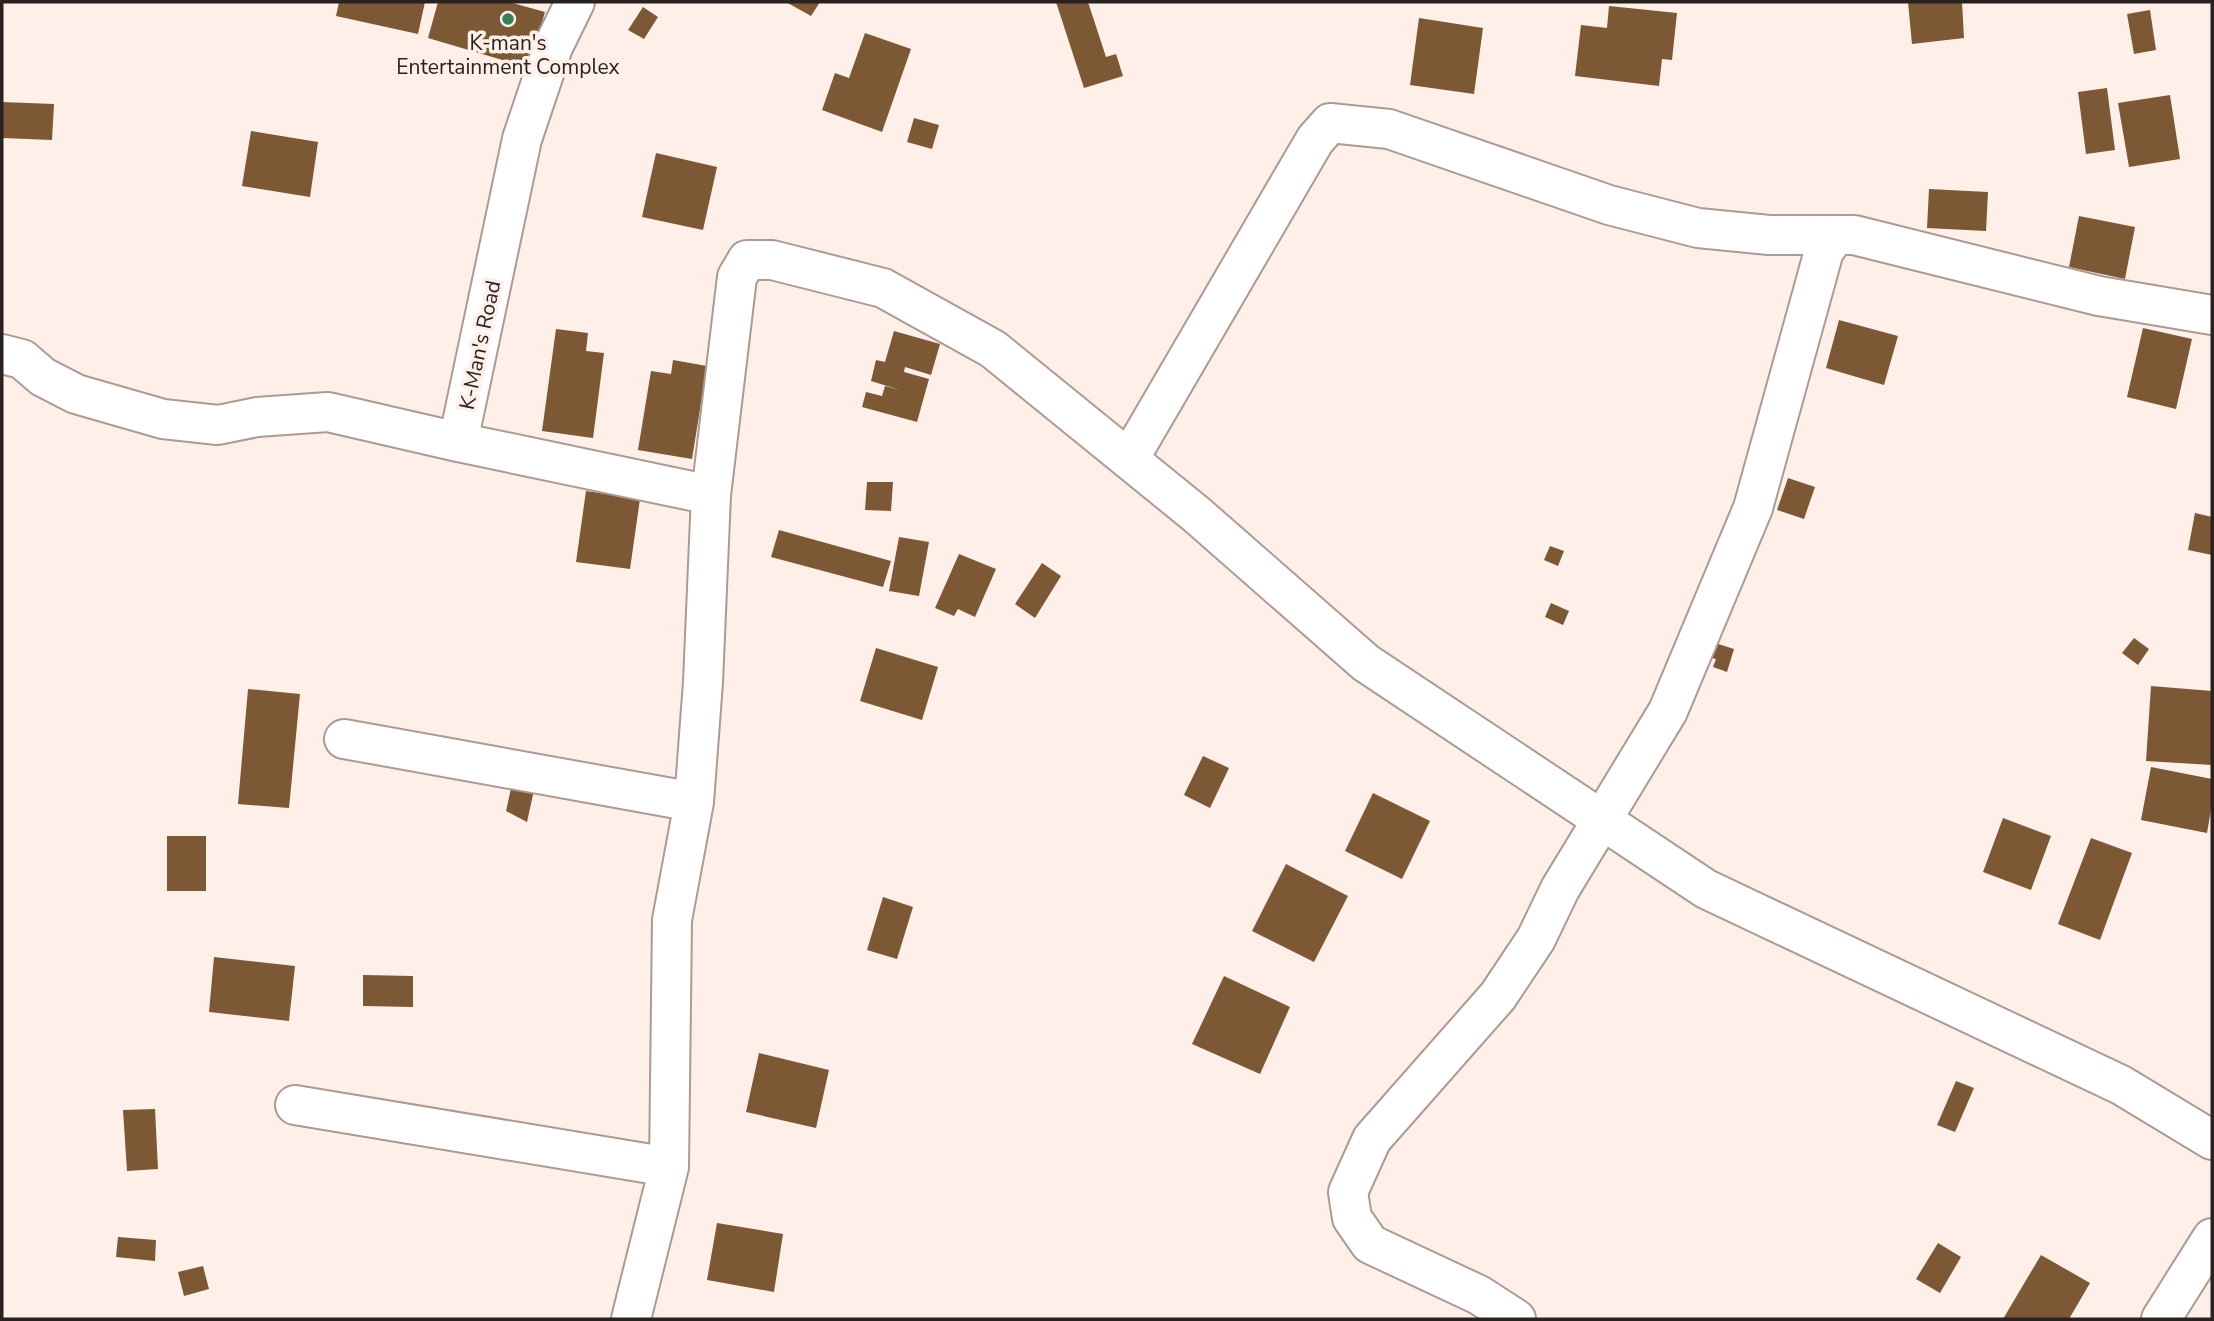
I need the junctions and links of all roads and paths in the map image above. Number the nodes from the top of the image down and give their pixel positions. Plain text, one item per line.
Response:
1 (575, 2) edge
2 (1835, 236) junction
3 (2212, 315) edge
4 (2, 354) edge
5 (458, 442) junction
6 (1129, 459) junction
7 (711, 495) junction
8 (344, 739) dead end
9 (694, 802) junction
10 (1603, 822) junction
11 (295, 1105) dead end
12 (2212, 1140) edge
13 (669, 1167) junction
14 (2212, 1238) edge
15 (631, 1319) edge
16 (1516, 1319) edge
17 (2161, 1319) edge

1 - 5 street, K-Man's Road
2 - 3 street
2 - 6 street
2 - 10 street
4 - 5 street
5 - 7 street
6 - 7 street
6 - 10 street
7 - 9 street
8 - 9 street
9 - 13 street
10 - 12 street
10 - 16 street
11 - 13 street
13 - 15 street
14 - 17 street

